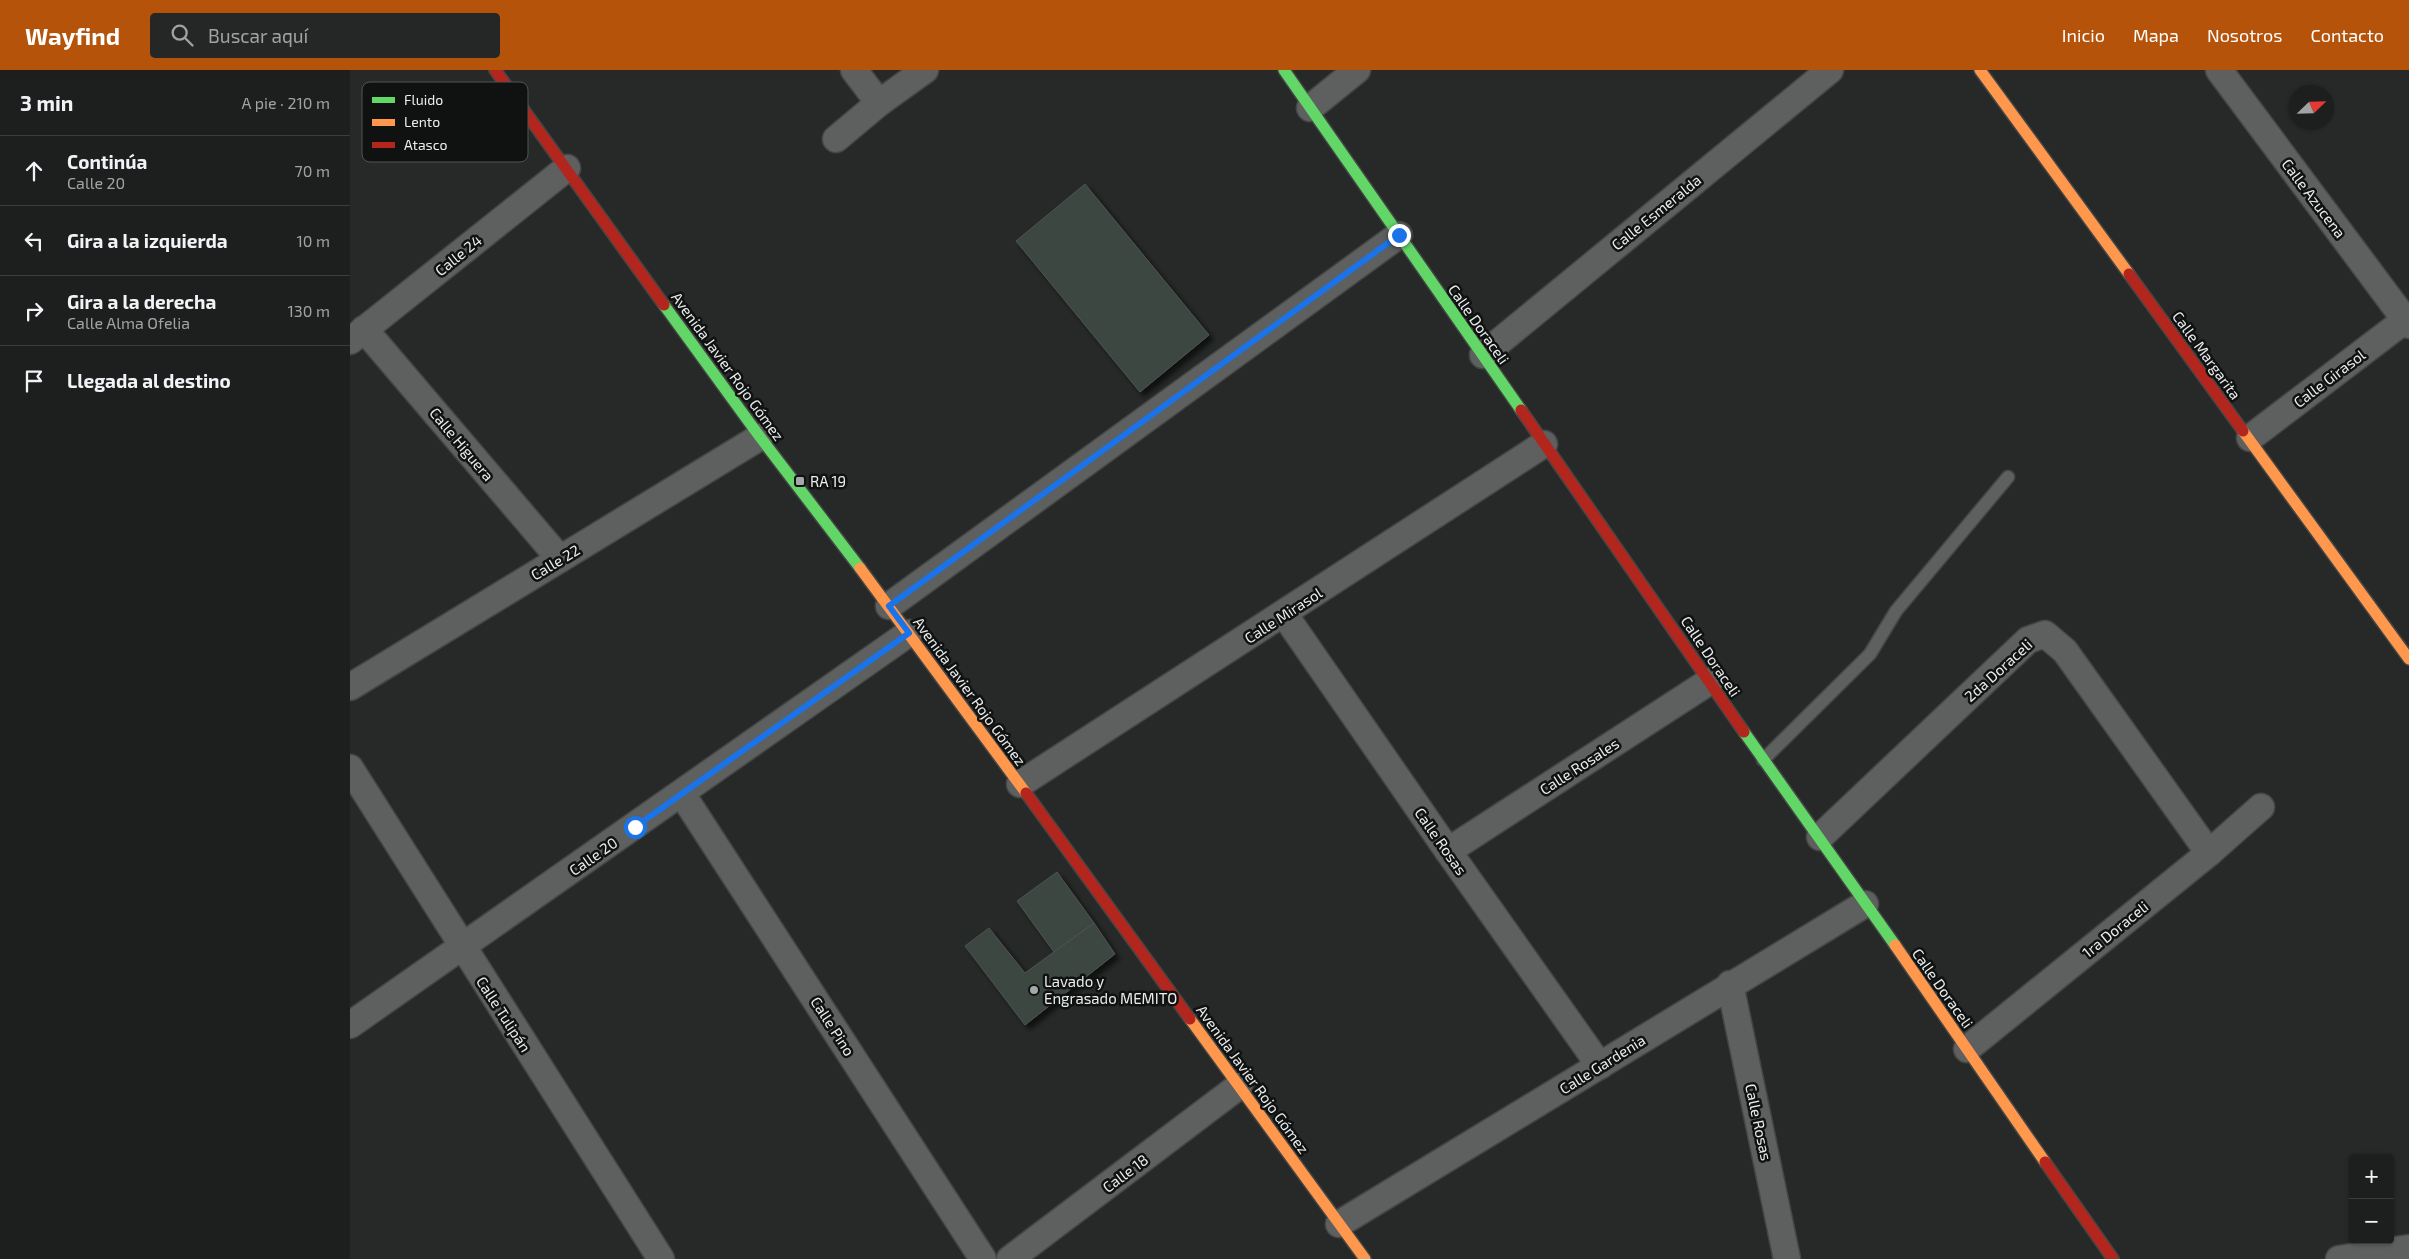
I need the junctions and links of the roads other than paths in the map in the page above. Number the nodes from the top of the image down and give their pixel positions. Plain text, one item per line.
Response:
1 (495, 70) edge
2 (854, 70) edge
3 (925, 70) edge
4 (1284, 70) edge
5 (1357, 70) edge
6 (1830, 70) edge
7 (1980, 70) edge
8 (2219, 70) edge
9 (504, 82) edge
10 (879, 104) junction
11 (1310, 108) junction
12 (528, 116) edge
13 (836, 139) dead end
14 (566, 168) junction
15 (1399, 235) junction
16 (2408, 321) edge
17 (357, 335) edge
18 (1483, 355) junction
19 (760, 437) junction
20 (2250, 438) junction
21 (1544, 444) junction
22 (2008, 477) dead end
23 (560, 559) junction
24 (889, 606) junction
25 (1284, 614) junction
26 (909, 633) junction
27 (2409, 659) edge
28 (1710, 681) junction
29 (350, 687) edge
30 (1762, 760) junction
31 (350, 768) edge
32 (1020, 784) junction
33 (682, 794) junction
34 (2261, 807) dead end
35 (1820, 837) junction
36 (1448, 851) junction
37 (2209, 852) junction
38 (1865, 904) junction
39 (462, 948) junction
40 (1730, 984) junction
41 (350, 1025) edge
42 (1967, 1049) junction
43 (1600, 1066) junction
44 (1239, 1086) junction
45 (1339, 1224) junction
46 (2409, 1248) edge
47 (661, 1259) edge
48 (984, 1259) edge
49 (1010, 1259) edge
50 (1364, 1259) edge
51 (1788, 1259) edge
52 (2113, 1259) edge
53 (2339, 1259) edge

1 - 9 street, Avenida Javier Rojo Gómez
2 - 10 street
3 - 10 street
4 - 11 street, Calle Doraceli
5 - 11 street
6 - 18 street, Calle Esmeralda
7 - 20 street, Calle Margarita
8 - 16 street, Calle Azucena
10 - 13 street
11 - 15 street, Calle Doraceli
12 - 14 street, Avenida Javier Rojo Gómez
14 - 17 street, Calle 24
14 - 19 street, Avenida Javier Rojo Gómez
15 - 18 street, Calle Doraceli
15 - 24 street
16 - 20 street, Calle Girasol
17 - 23 street, Calle Higuera
18 - 21 street, Calle Doraceli
19 - 23 street, Calle 22
19 - 24 street, Avenida Javier Rojo Gómez
20 - 27 street, Calle Margarita
21 - 25 street, Calle Mirasol
21 - 28 street, Calle Doraceli
22 - 30 lane
23 - 29 street, Calle 22
24 - 26 street, Avenida Javier Rojo Gómez
25 - 32 street, Calle Mirasol
25 - 36 street, Calle Rosas
26 - 32 street, Avenida Javier Rojo Gómez
26 - 33 street, Calle 20
28 - 30 street, Calle Doraceli
28 - 36 street, Calle Rosales
30 - 35 street, Calle Doraceli
31 - 39 street, Calle Tulipán
32 - 44 street, Avenida Javier Rojo Gómez
33 - 39 street, Calle 20
33 - 48 street, Calle Pino
34 - 37 street, 1ra Doraceli
35 - 37 street, 2da Doraceli
35 - 38 street, Calle Doraceli
36 - 43 street, Calle Rosas
37 - 42 street, 1ra Doraceli
38 - 40 street, Calle Gardenia
38 - 42 street, Calle Doraceli
39 - 41 street, Calle 20
39 - 47 street, Calle Tulipán
40 - 43 street, Calle Gardenia
40 - 51 street, Calle Rosas
42 - 52 street, Calle Doraceli
43 - 45 street, Calle Gardenia
44 - 45 street, Avenida Javier Rojo Gómez
44 - 49 street, Calle 18
45 - 50 street, Avenida Javier Rojo Gómez
46 - 53 street

